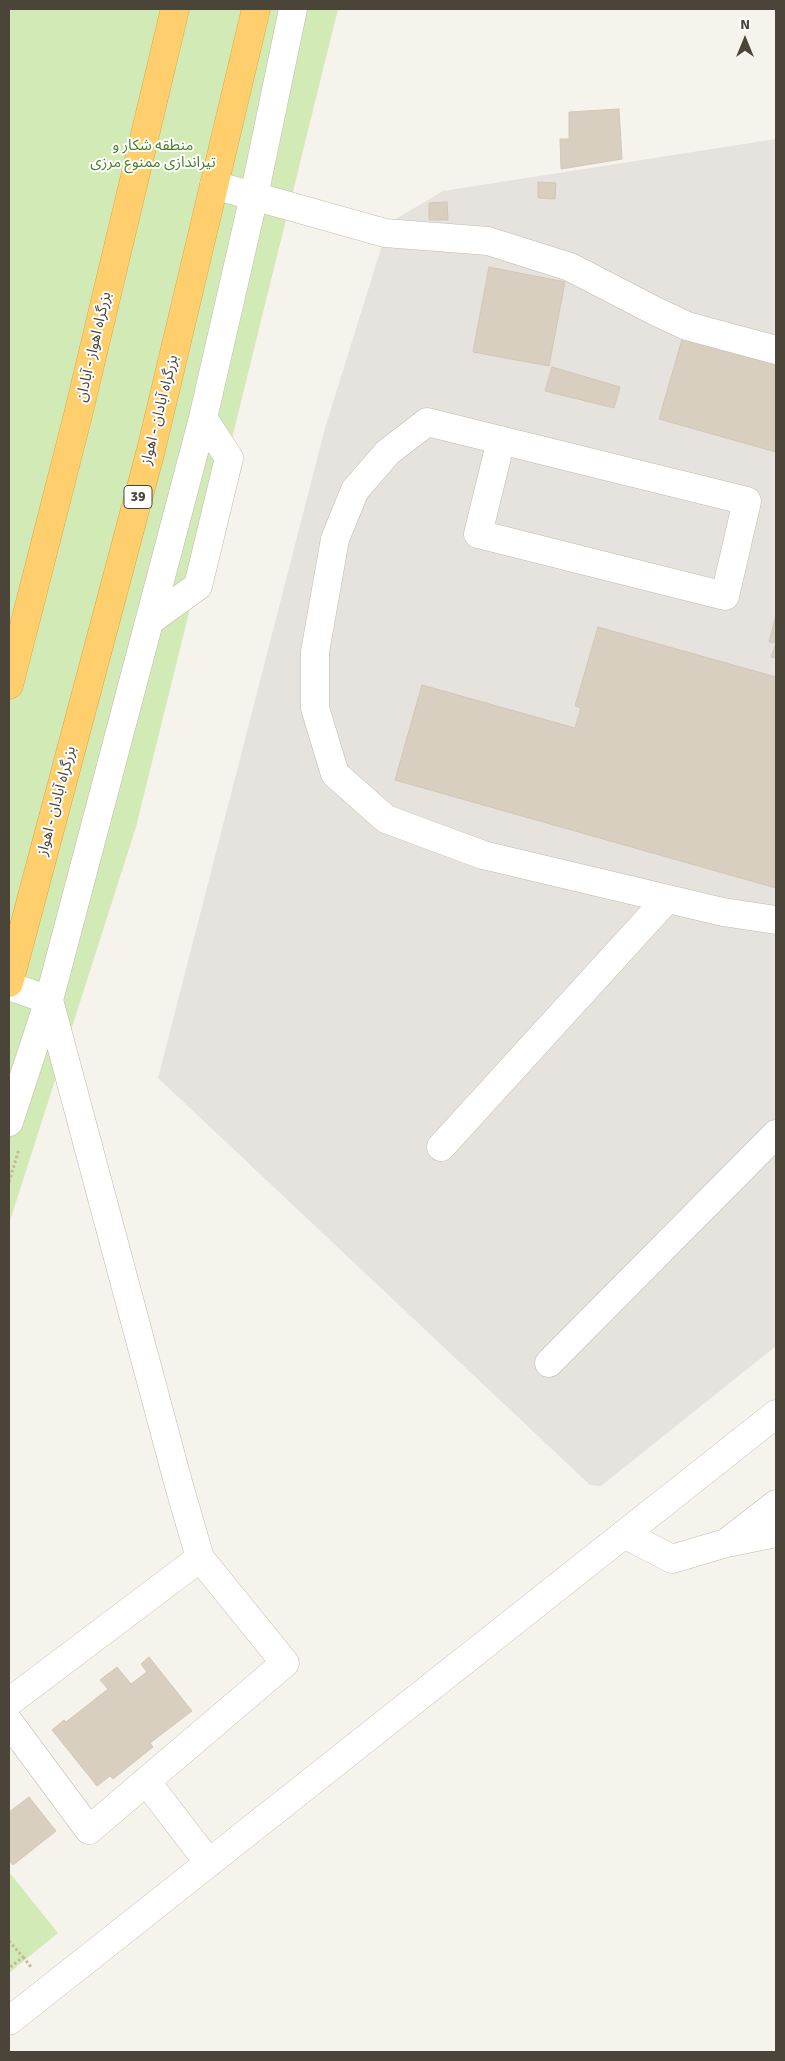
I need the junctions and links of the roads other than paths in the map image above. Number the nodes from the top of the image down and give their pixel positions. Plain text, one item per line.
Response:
1 (175, 9) edge
2 (256, 9) edge
3 (293, 9) edge
4 (214, 185) junction
5 (254, 196) junction
6 (776, 350) edge
7 (202, 418) junction
8 (501, 440) junction
9 (151, 620) junction
10 (9, 685) edge
11 (667, 899) junction
12 (776, 920) edge
13 (9, 984) edge
14 (49, 1000) junction
15 (9, 1122) edge
16 (776, 1134) edge
17 (441, 1147) dead end
18 (550, 1363) dead end
19 (776, 1414) edge
20 (776, 1504) edge
21 (776, 1533) edge
22 (624, 1534) junction
23 (726, 1543) junction
24 (200, 1558) junction
25 (9, 1702) edge
26 (9, 1722) edge
27 (146, 1781) junction
28 (208, 1863) junction
29 (9, 2021) edge

1 - 10 highway, بزرگراه اهواز - آبادان
2 - 4 highway, بزرگراه آبادان - اهواز / 39
3 - 5 street
4 - 5 street
4 - 13 highway, بزرگراه آبادان - اهواز / 39
5 - 6 street
5 - 7 street
7 - 9 street
7 - 9 street
8 - 8 street
8 - 11 street
9 - 14 street
11 - 12 street
11 - 17 street
13 - 14 street
14 - 15 street
14 - 24 street
16 - 18 street
19 - 22 street
20 - 23 street
21 - 23 street
22 - 23 street
22 - 28 street
24 - 25 street
24 - 27 street
26 - 27 street
27 - 28 street
28 - 29 street

